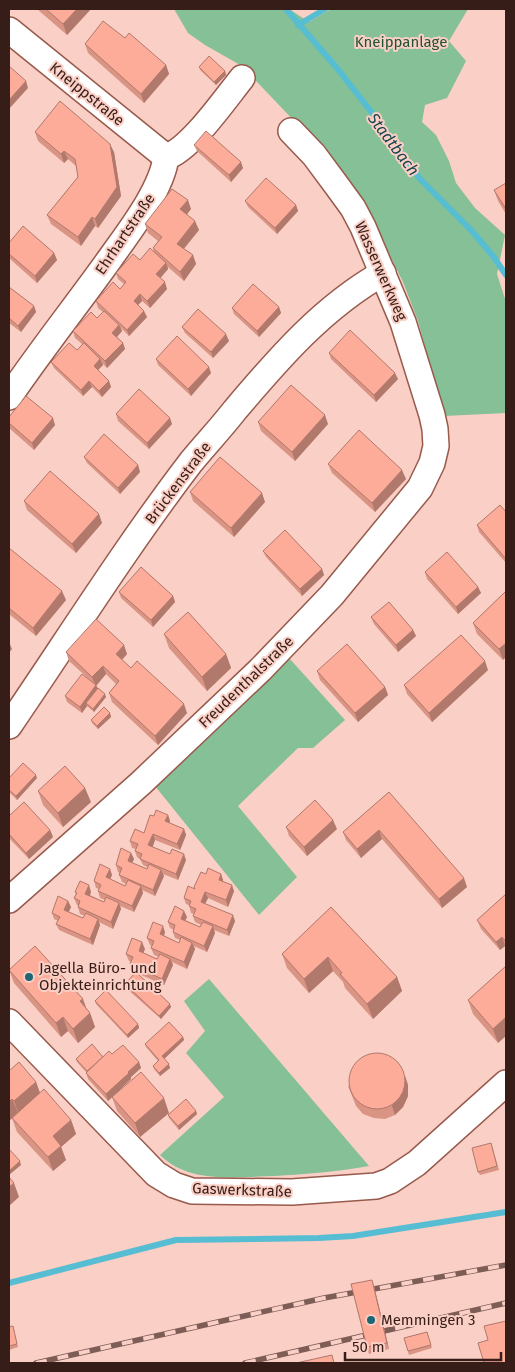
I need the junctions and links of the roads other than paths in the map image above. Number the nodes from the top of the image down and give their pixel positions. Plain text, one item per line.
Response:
1 (9, 30) edge
2 (242, 78) dead end
3 (291, 131) dead end
4 (166, 157) junction
5 (383, 272) junction
6 (9, 397) edge
7 (435, 429) joint
8 (9, 726) edge
9 (9, 900) edge
10 (9, 1022) edge
11 (506, 1083) edge

1 - 4 street, Kneippstraße
2 - 4 street
3 - 5 street, Wasserwerkweg
4 - 6 street, Ehrhartstraße
5 - 7 street, Wasserwerkweg
5 - 8 street, Brückenstraße
7 - 9 street, Freudenthalstraße
10 - 11 street, Gaswerkstraße

